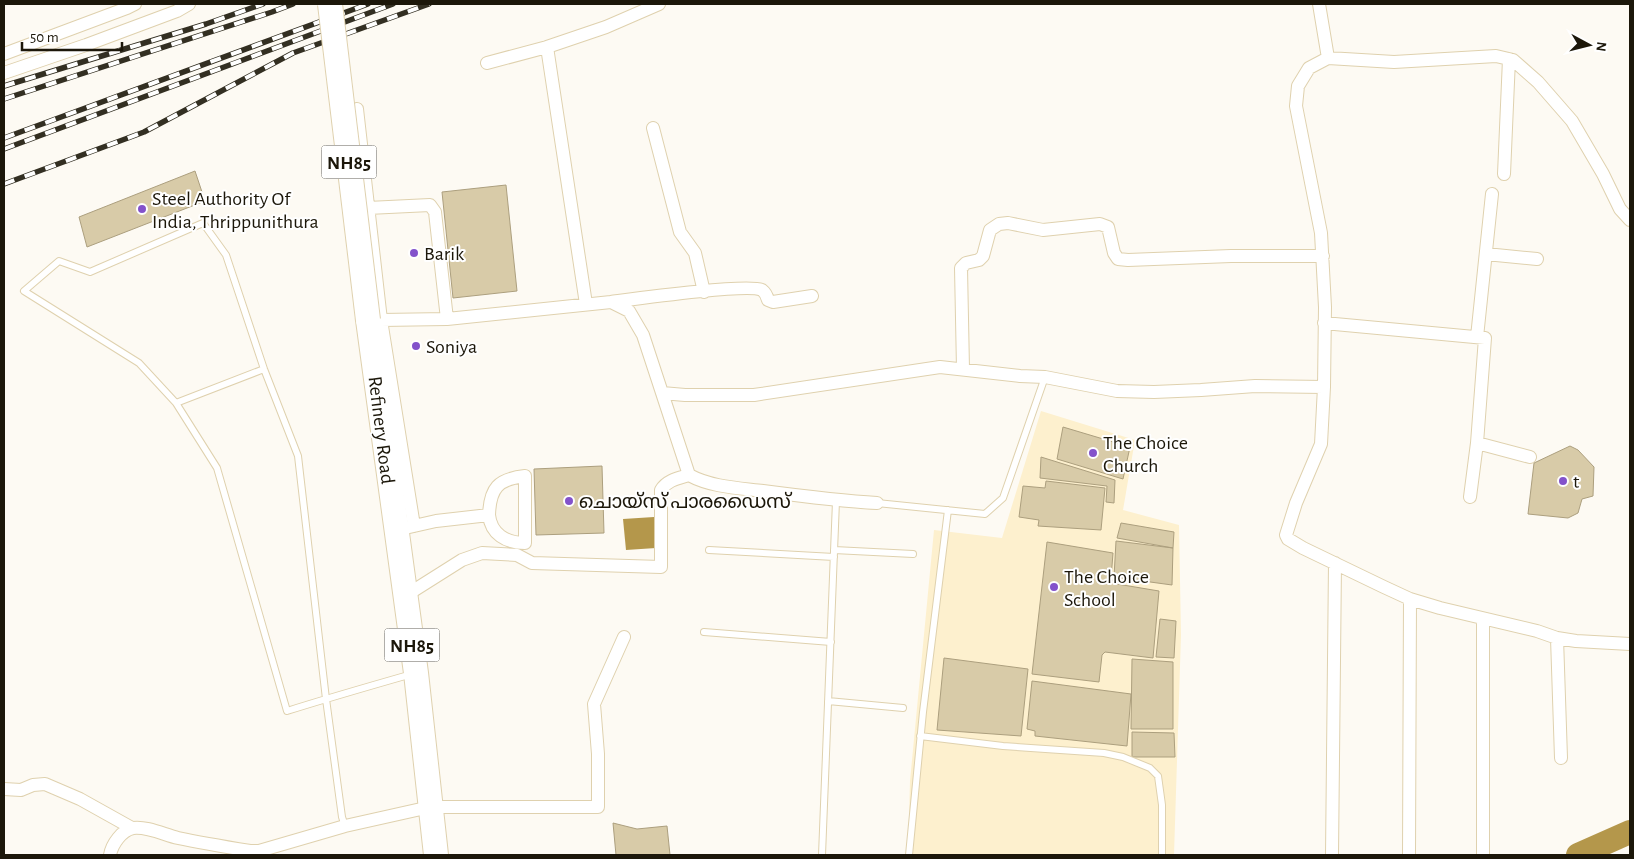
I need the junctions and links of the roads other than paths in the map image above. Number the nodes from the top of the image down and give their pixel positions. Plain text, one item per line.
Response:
1 (135, 4) edge
2 (189, 4) edge
3 (330, 4) edge
4 (660, 4) edge
5 (1319, 4) edge
6 (547, 47) junction
7 (4, 54) edge
8 (1328, 58) junction
9 (1509, 59) junction
10 (487, 63) dead end
11 (4, 72) edge
12 (357, 109) dead end
13 (653, 128) dead end
14 (1504, 174) dead end
15 (1492, 194) dead end
16 (368, 208) junction
17 (1630, 220) edge
18 (1486, 254) junction
19 (1323, 256) junction
20 (1536, 259) dead end
21 (704, 292) junction
22 (812, 296) dead end
23 (611, 302) junction
24 (586, 304) junction
25 (447, 319) junction
26 (381, 320) junction
27 (1324, 323) junction
28 (1477, 338) junction
29 (264, 369) junction
30 (963, 369) junction
31 (1046, 377) junction
32 (1324, 387) junction
33 (662, 393) junction
34 (176, 403) junction
35 (1477, 443) junction
36 (1530, 457) dead end
37 (689, 475) junction
38 (1470, 497) dead end
39 (836, 501) junction
40 (877, 503) joint
41 (948, 510) junction
42 (489, 515) junction
43 (404, 528) junction
44 (710, 550) dead end
45 (834, 553) junction
46 (913, 554) dead end
47 (1335, 562) junction
48 (405, 596) junction
49 (1410, 599) junction
50 (1483, 619) junction
51 (704, 632) dead end
52 (624, 637) dead end
53 (1557, 638) junction
54 (831, 642) junction
55 (1630, 644) edge
56 (416, 673) junction
57 (326, 699) junction
58 (828, 701) junction
59 (903, 708) dead end
60 (920, 736) junction
61 (1560, 758) dead end
62 (4, 789) edge
63 (431, 812) junction
64 (345, 826) junction
65 (132, 828) junction
66 (110, 855) edge
67 (436, 855) edge
68 (822, 855) edge
69 (909, 855) edge
70 (1162, 855) edge
71 (1332, 855) edge
72 (1409, 855) edge
73 (1484, 855) edge

1 - 7 street
2 - 11 street
3 - 43 highway, Refinery Road / NH85, bridge
4 - 6 street
5 - 8 street
6 - 10 street
6 - 24 street
8 - 9 street
8 - 19 street
9 - 14 street
9 - 17 street
12 - 16 street
13 - 21 street
15 - 18 street
16 - 25 street
16 - 26 street
18 - 20 street
18 - 28 street
19 - 27 street
19 - 30 street
21 - 22 street
21 - 23 street
23 - 24 street
23 - 33 street
24 - 25 street
25 - 26 street
26 - 43 street
27 - 28 street
27 - 32 street
28 - 35 street
29 - 34 lane
29 - 34 lane
29 - 57 lane
30 - 31 street
30 - 33 street
31 - 32 street
31 - 41 lane
32 - 47 street
33 - 37 street
34 - 57 lane
35 - 36 street
35 - 38 street
37 - 39 street
37 - 48 street
39 - 40 street
39 - 45 lane
40 - 41 lane
41 - 60 lane
42 - 42 street
42 - 43 street
43 - 48 highway, Refinery Road / NH85
44 - 45 lane
45 - 46 lane
45 - 54 lane
47 - 49 street
47 - 71 street
48 - 56 highway, Refinery Road / NH85
49 - 50 street
49 - 72 street
50 - 53 street
50 - 73 street
51 - 54 lane
52 - 63 street
53 - 55 street
53 - 61 street
54 - 58 lane
56 - 57 lane
56 - 63 highway, Refinery Road / NH85
57 - 64 lane
58 - 59 lane
58 - 68 lane
60 - 69 lane
60 - 70 lane
62 - 65 street
63 - 64 street
63 - 67 highway, Refinery Road / NH85
64 - 65 street
65 - 66 street

